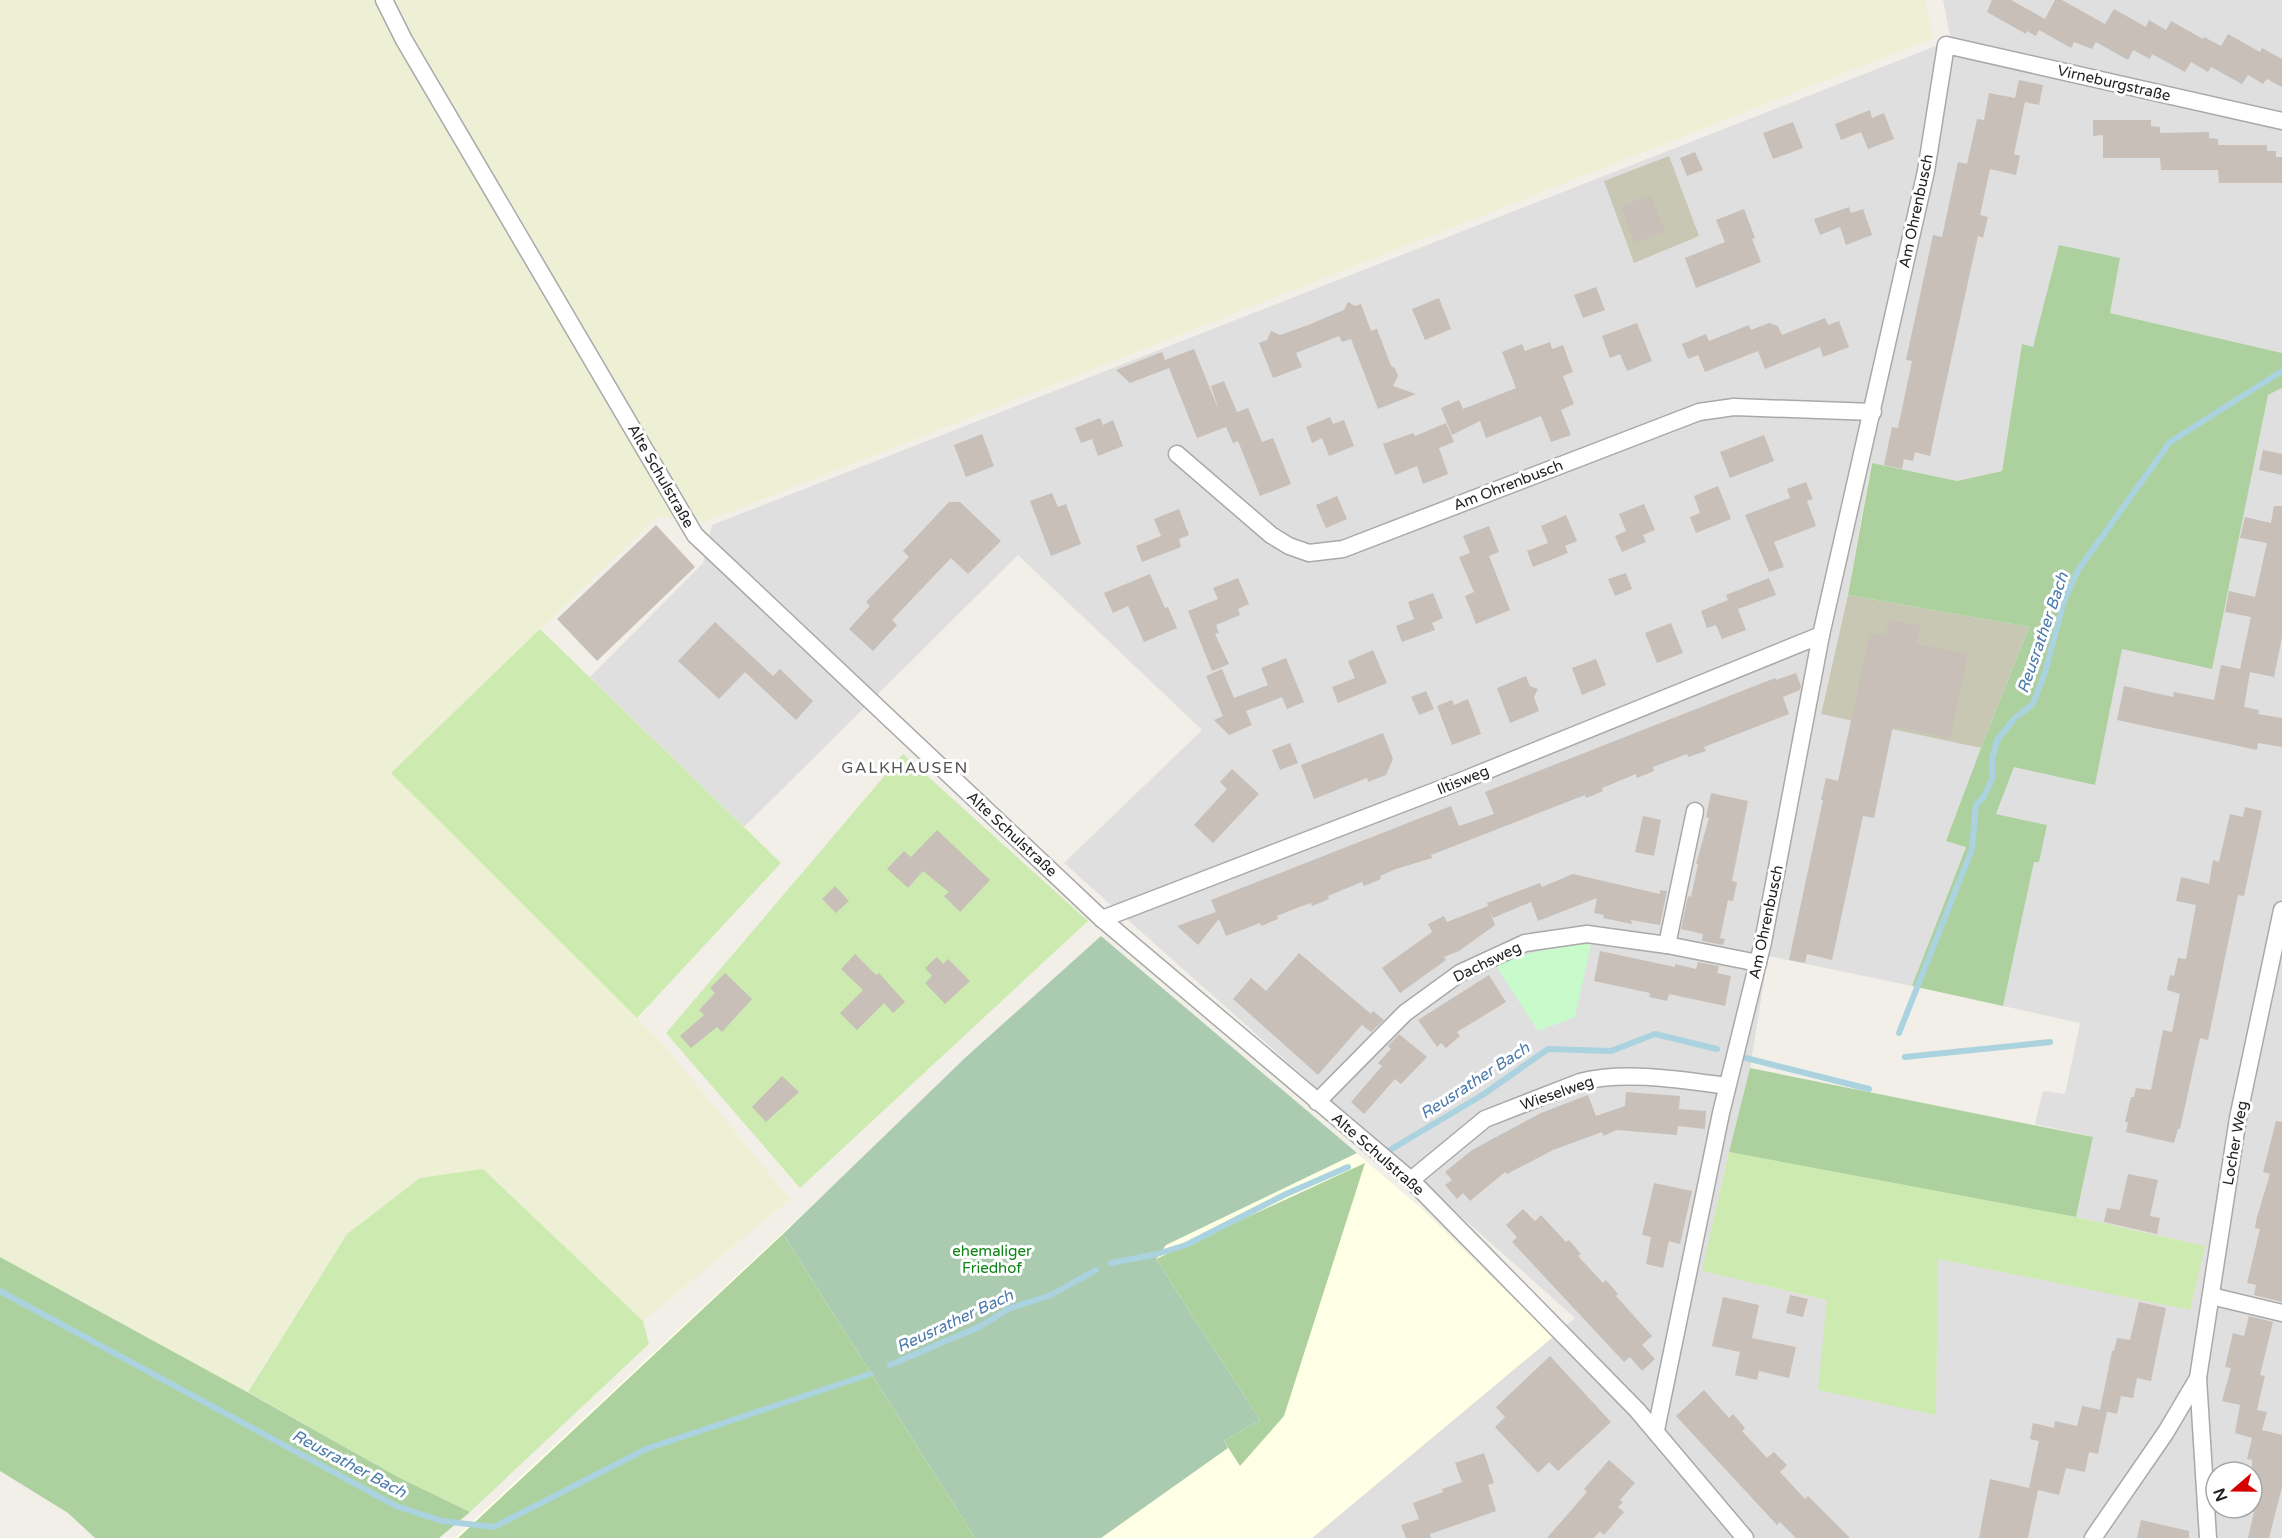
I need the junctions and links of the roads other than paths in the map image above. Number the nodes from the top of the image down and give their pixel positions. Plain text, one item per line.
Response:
1 (384, 0) edge
2 (1946, 45) joint
3 (2282, 121) edge
4 (1873, 412) junction
5 (1177, 454) dead end
6 (1821, 635) junction
7 (1695, 811) dead end
8 (2282, 910) edge
9 (1102, 919) junction
10 (1667, 945) junction
11 (1758, 963) junction
12 (1727, 1086) junction
13 (1317, 1102) junction
14 (1411, 1180) junction
15 (2211, 1296) junction
16 (2282, 1313) edge
17 (2198, 1378) junction
18 (1656, 1430) junction
19 (1745, 1538) edge
20 (2093, 1538) edge
21 (2208, 1538) edge

1 - 9 street, Alte Schulstraße
2 - 3 street, Virneburgstraße
2 - 4 street, Am Ohrenbusch
4 - 5 street, Am Ohrenbusch
4 - 6 street, Am Ohrenbusch
6 - 9 street, Iltisweg
6 - 11 street, Am Ohrenbusch
7 - 10 street
8 - 15 street, Locher Weg
9 - 13 street, Alte Schulstraße
10 - 11 street, Dachsweg
10 - 13 street, Dachsweg
11 - 12 street, Am Ohrenbusch
12 - 14 street, Wieselweg
12 - 18 street, Am Ohrenbusch
13 - 14 street, Alte Schulstraße
14 - 18 street, Alte Schulstraße
15 - 16 street
15 - 17 street, Locher Weg
17 - 20 street, Locher Weg
17 - 21 street, Locher Weg
18 - 19 street, Alte Schulstraße

